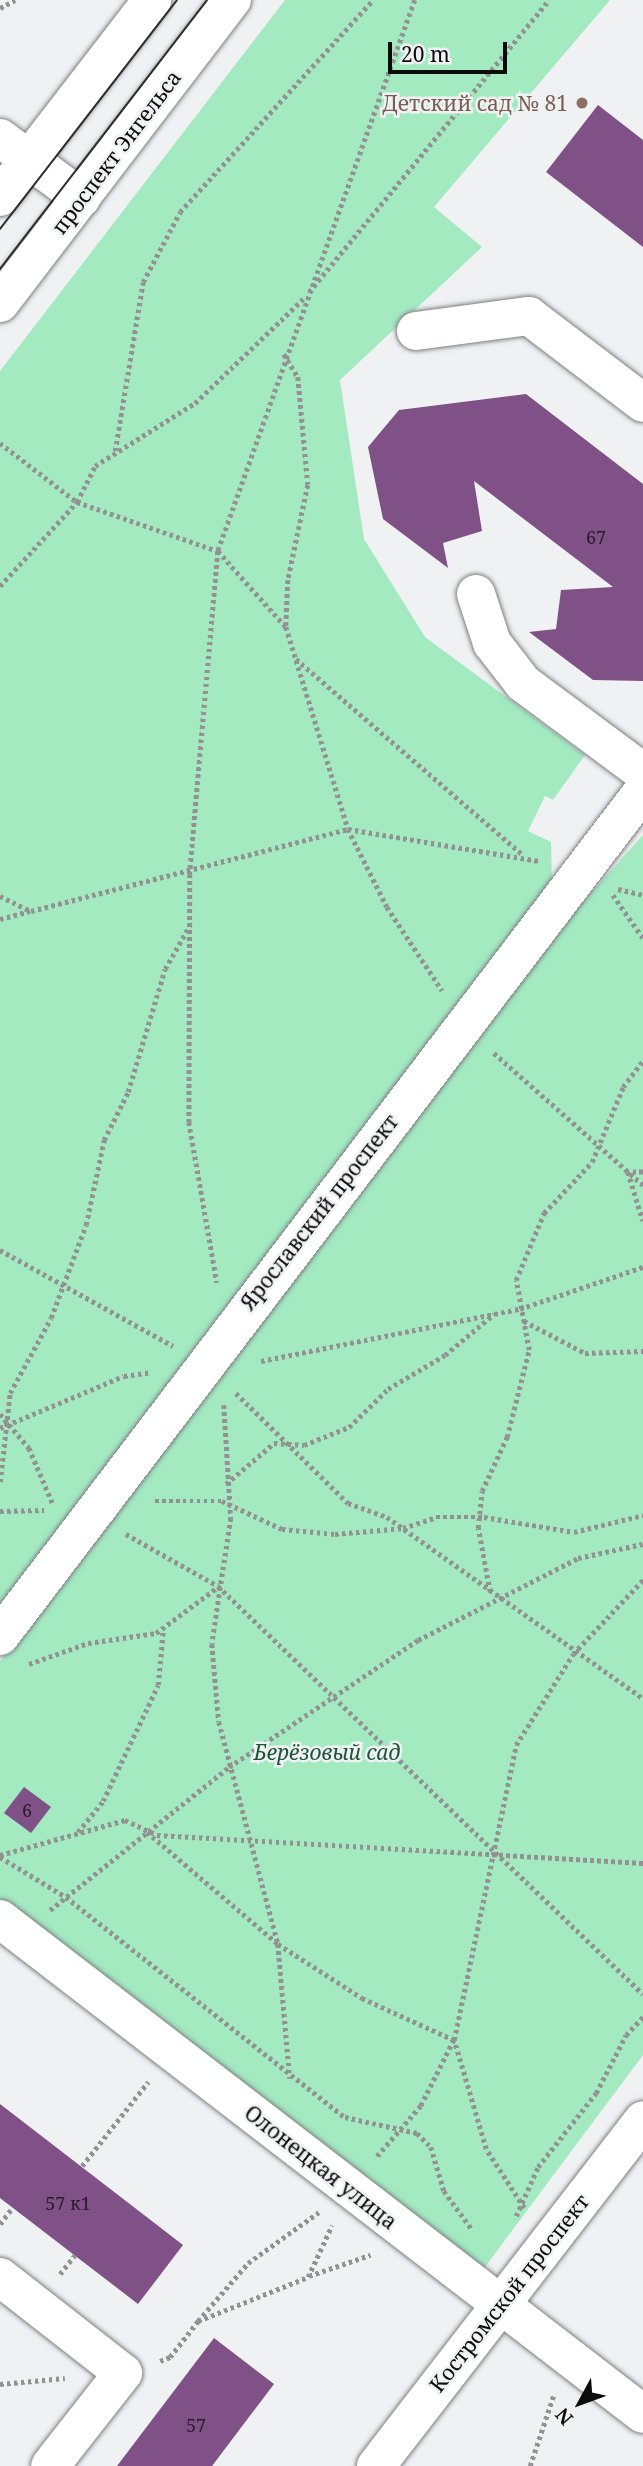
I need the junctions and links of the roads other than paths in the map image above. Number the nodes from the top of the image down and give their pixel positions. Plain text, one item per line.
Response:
1 (152, 0) edge
2 (232, 0) edge
3 (15, 148) edge
4 (0, 197) edge
5 (81, 198) junction
6 (0, 303) edge
7 (416, 331) dead end
8 (643, 403) edge
9 (476, 594) dead end
10 (643, 772) edge
11 (643, 791) edge
12 (9, 1652) edge
13 (0, 1919) edge
14 (643, 2120) edge
15 (0, 2277) edge
16 (499, 2305) junction
17 (643, 2414) edge
18 (50, 2466) edge
19 (376, 2466) edge

1 - 3 street
2 - 5 street, проспект Энгельса
3 - 4 street
3 - 5 street
5 - 6 street, проспект Энгельса
7 - 8 street
9 - 10 street
11 - 12 street, Ярославский проспект
13 - 16 street, Олонецкая улица
14 - 16 street, Костромской проспект
15 - 18 street
16 - 17 street, Олонецкая улица
16 - 19 street, Костромской проспект

